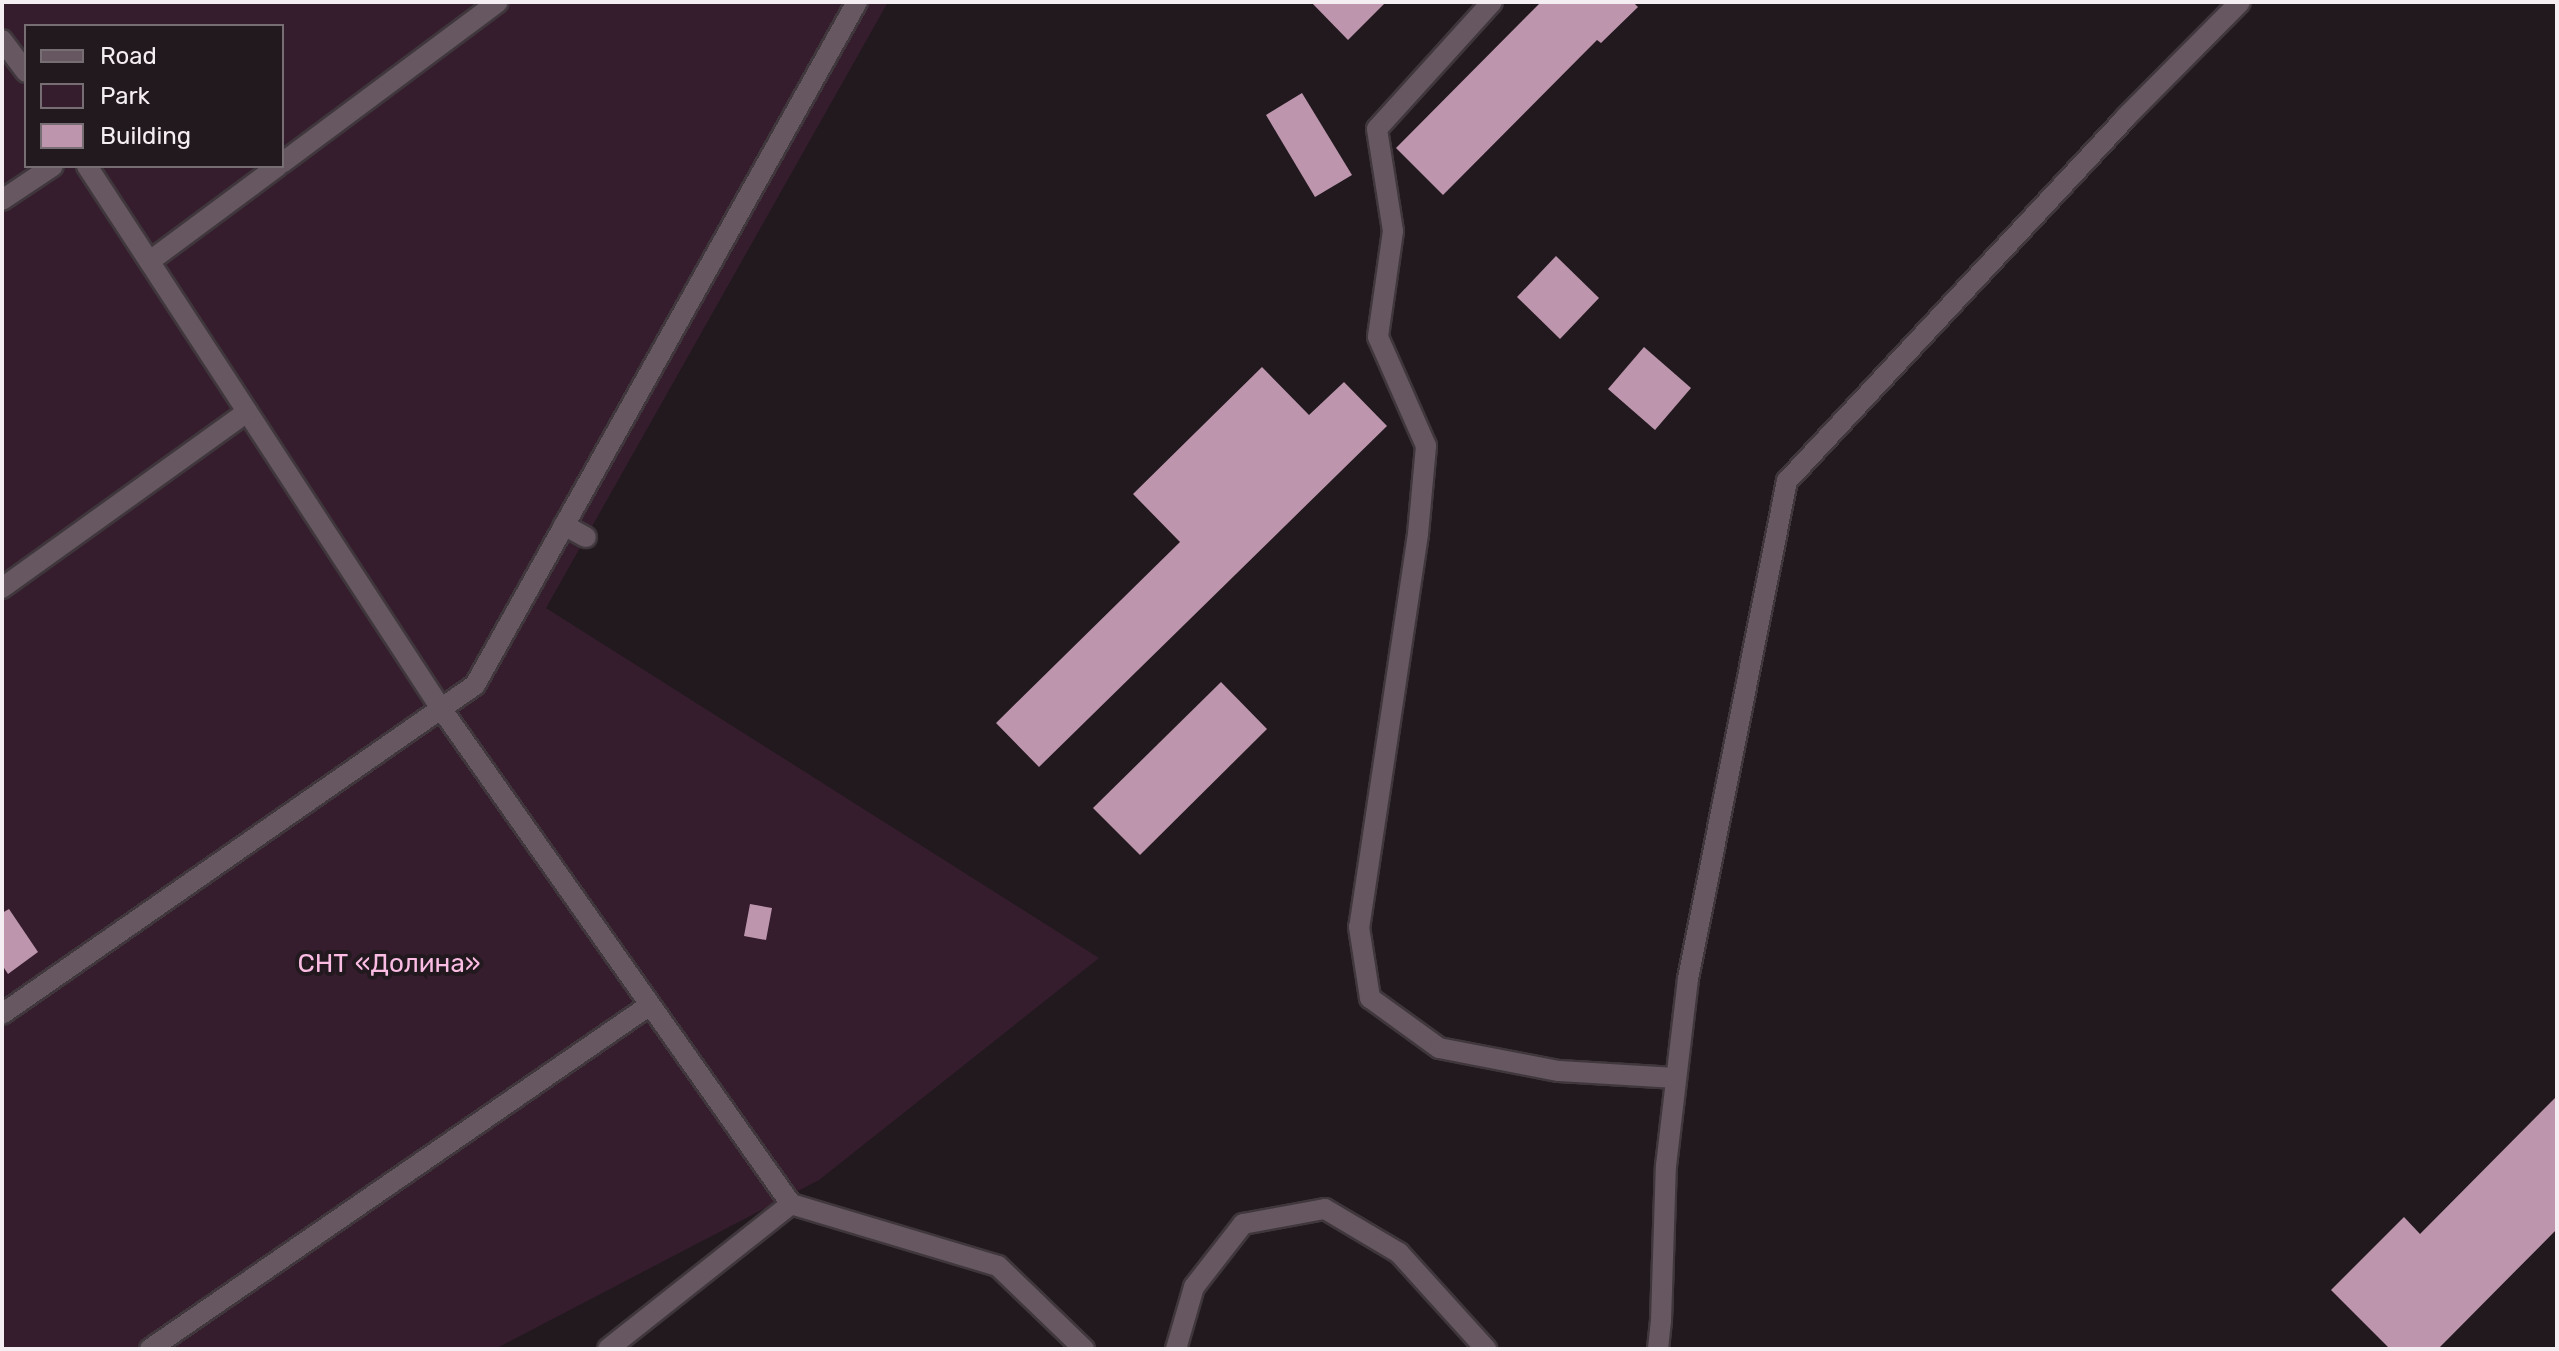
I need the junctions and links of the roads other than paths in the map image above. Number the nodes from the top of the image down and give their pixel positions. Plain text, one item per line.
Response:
1 (498, 2) edge
2 (857, 2) edge
3 (1492, 2) edge
4 (2240, 2) edge
5 (2, 40) edge
6 (24, 69) edge
7 (284, 161) edge
8 (50, 168) edge
9 (88, 168) edge
10 (275, 168) edge
11 (2, 200) edge
12 (150, 261) junction
13 (247, 412) junction
14 (564, 525) junction
15 (586, 537) dead end
16 (2, 588) edge
17 (440, 707) junction
18 (650, 1005) junction
19 (2, 1014) edge
20 (1676, 1078) junction
21 (791, 1204) junction
22 (150, 1349) edge
23 (608, 1349) edge
24 (1084, 1349) edge
25 (1176, 1349) edge
26 (1486, 1349) edge
27 (1658, 1349) edge

1 - 7 street
2 - 14 street
3 - 20 street
4 - 20 street
5 - 6 street
8 - 11 street
9 - 12 street
10 - 12 street
12 - 13 street
13 - 16 street
13 - 17 street
14 - 15 street
14 - 17 street
17 - 18 street
17 - 19 street
18 - 21 street
18 - 22 street
20 - 27 street
21 - 23 street
21 - 24 street
25 - 26 street

